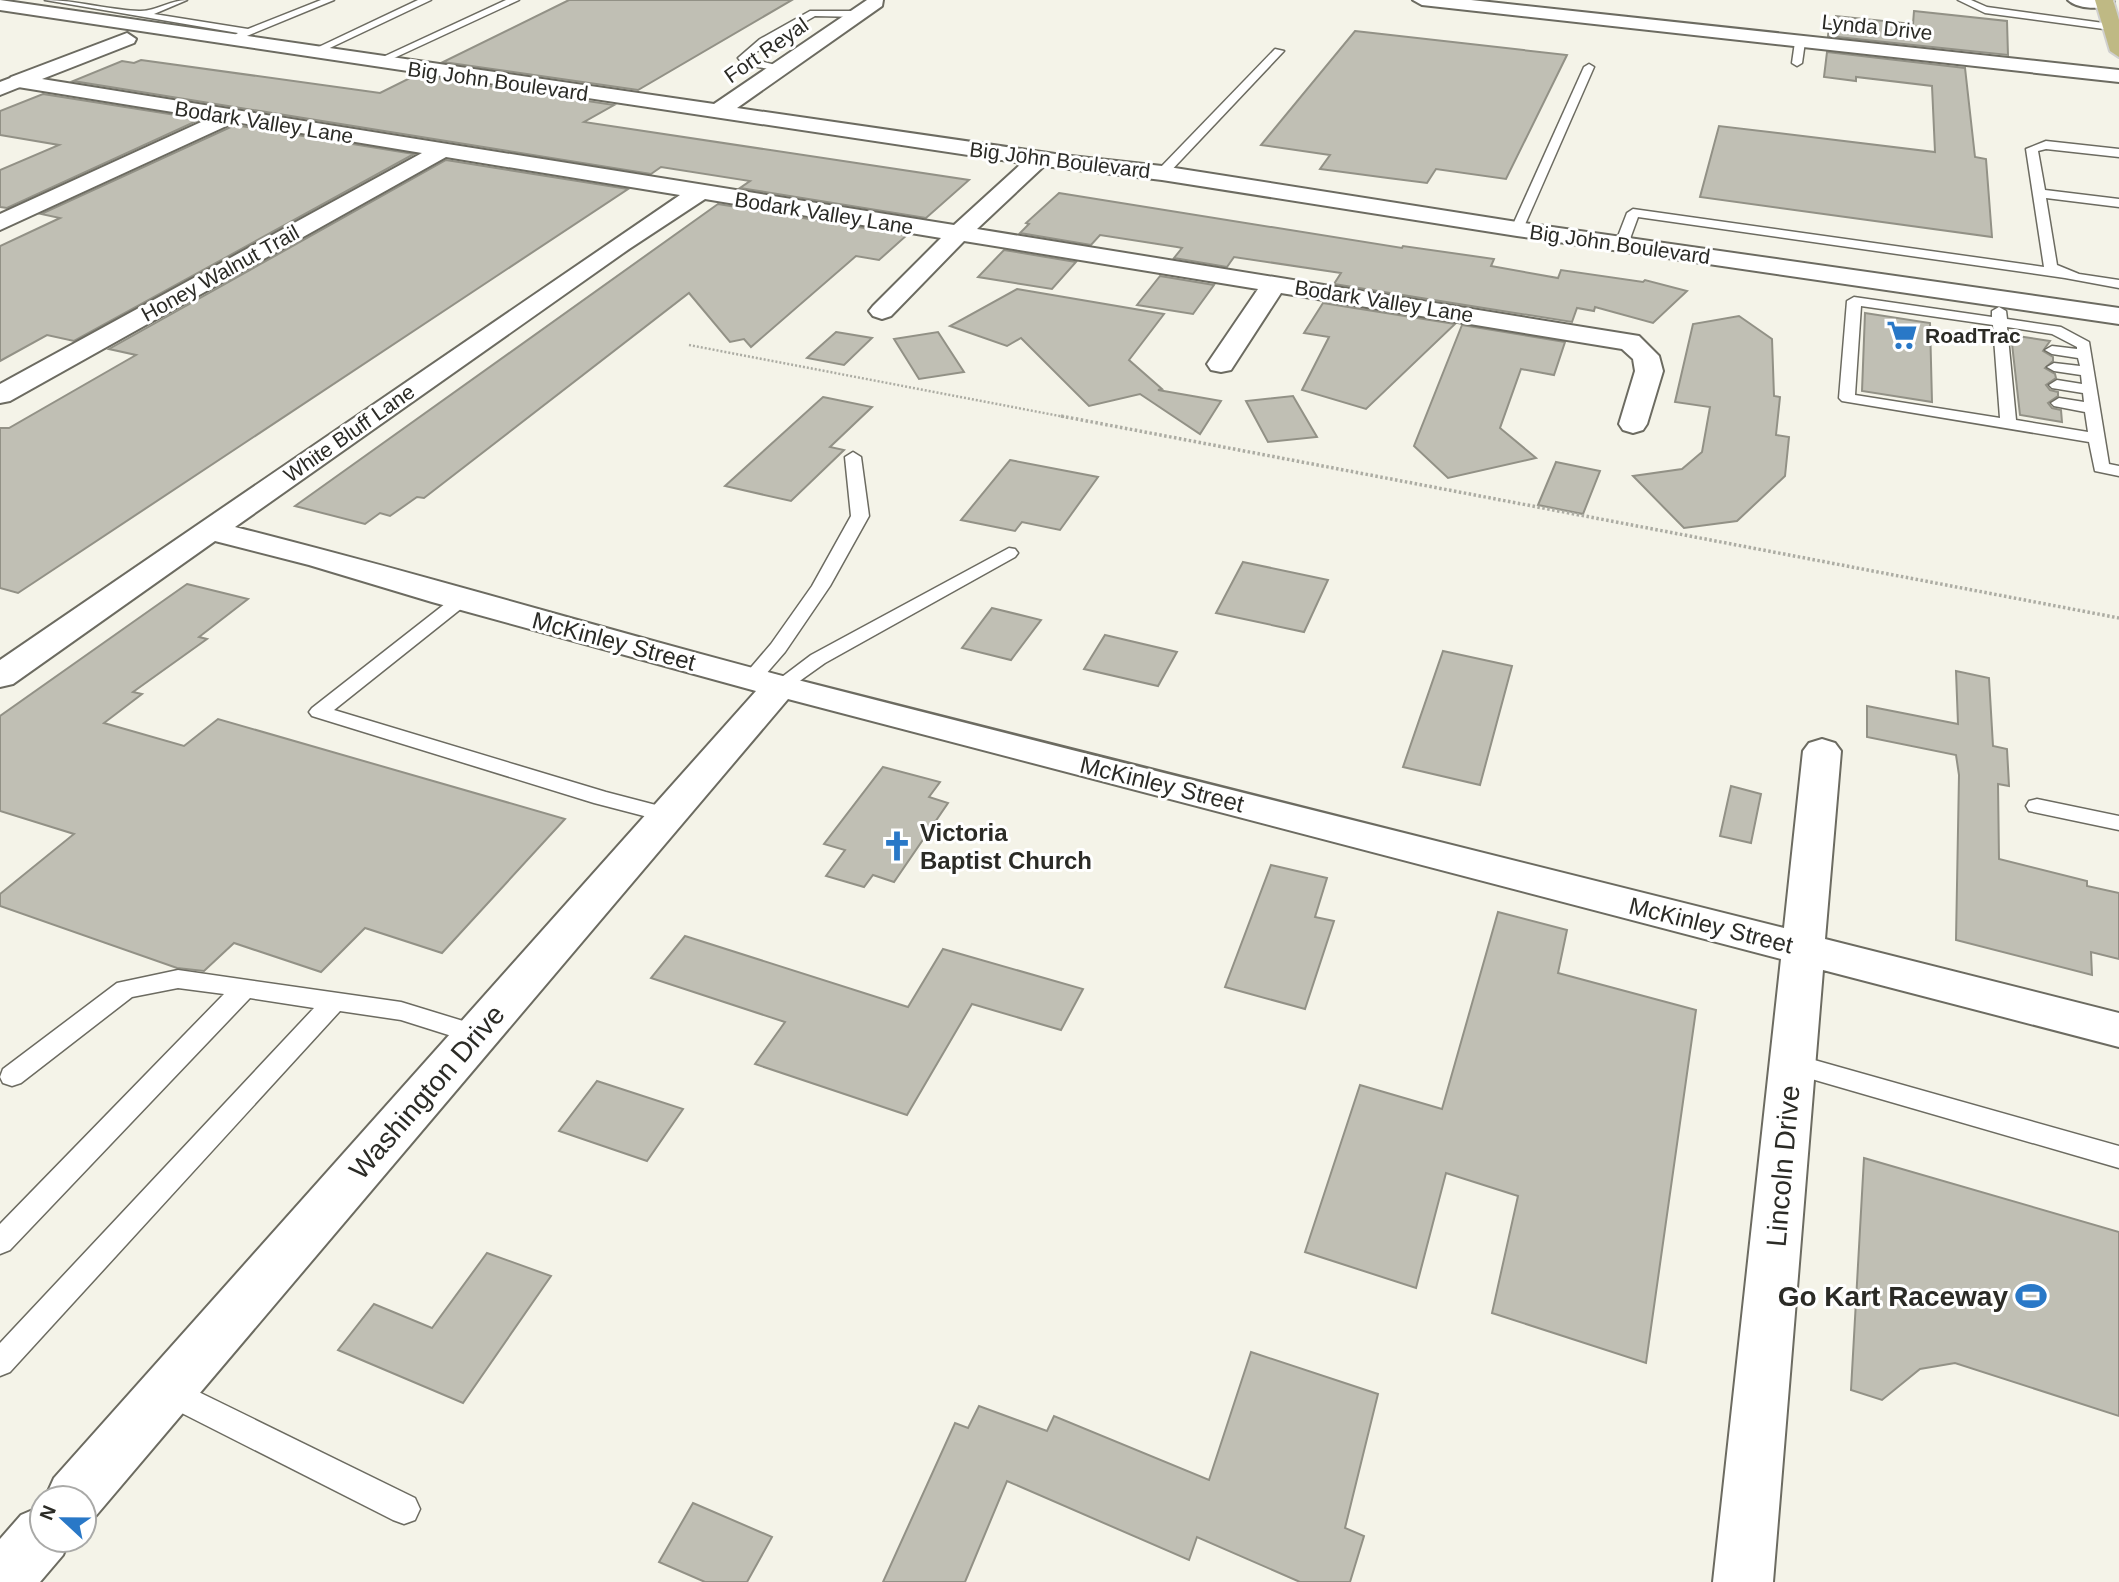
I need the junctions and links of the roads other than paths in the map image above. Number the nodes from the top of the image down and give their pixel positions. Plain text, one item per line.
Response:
1 (50, 0) edge
2 (182, 0) edge
3 (329, 0) edge
4 (426, 0) edge
5 (514, 0) edge
6 (1422, 0) edge
7 (1963, 0) edge
8 (2077, 0) edge
9 (2104, 1) edge
10 (876, 2) dead end
11 (0, 5) edge
12 (859, 13) junction
13 (143, 15) junction
14 (2111, 27) junction
15 (249, 32) junction
16 (127, 39) dead end
17 (228, 40) junction
18 (1800, 42) junction
19 (1279, 51) dead end
20 (2119, 51) edge
21 (311, 53) junction
22 (375, 63) junction
23 (1797, 63) dead end
24 (1590, 67) dead end
25 (779, 69) junction
26 (2119, 76) edge
27 (9, 85) edge
28 (717, 112) junction
29 (230, 117) junction
30 (439, 152) junction
31 (2119, 153) edge
32 (1039, 159) junction
33 (1162, 173) junction
34 (699, 193) junction
35 (2039, 193) junction
36 (2119, 203) edge
37 (0, 223) edge
38 (1517, 229) junction
39 (958, 234) junction
40 (1622, 244) junction
41 (2064, 274) junction
42 (1889, 283) junction
43 (1274, 284) junction
44 (2119, 284) edge
45 (1998, 299) junction
46 (1889, 306) junction
47 (882, 311) dead end
48 (2119, 316) edge
49 (2000, 322) junction
50 (2052, 350) dead end
51 (2086, 355) junction
52 (1221, 364) dead end
53 (2054, 367) dead end
54 (2088, 372) junction
55 (2057, 385) dead end
56 (2091, 390) junction
57 (0, 395) edge
58 (2059, 403) dead end
59 (2093, 408) junction
60 (1633, 424) dead end
61 (2008, 424) junction
62 (2097, 438) junction
63 (853, 457) dead end
64 (2119, 471) edge
65 (208, 530) junction
66 (1009, 553) dead end
67 (461, 600) junction
68 (0, 676) edge
69 (765, 682) junction
70 (1822, 751) dead end
71 (2037, 806) dead end
72 (667, 816) junction
73 (2119, 823) edge
74 (1804, 949) junction
75 (245, 988) junction
76 (335, 1001) junction
77 (2119, 1030) edge
78 (477, 1035) junction
79 (1793, 1064) junction
80 (12, 1076) dead end
81 (2119, 1157) edge
82 (0, 1242) edge
83 (0, 1363) edge
84 (168, 1391) junction
85 (86, 1484) edge
86 (404, 1510) dead end
87 (28, 1551) edge
88 (1, 1582) edge
89 (1744, 1582) edge

1 - 13 lane
2 - 13 lane
3 - 15 lane
4 - 21 lane
5 - 22 lane
6 - 18 street, Lynda Drive
7 - 14 lane
8 - 9 street
9 - 14 main road
10 - 12 street, Fort Reyal
11 - 17 street, Big John Boulevard
12 - 25 street, Fort Reyal
12 - 25 lane
13 - 15 lane
14 - 20 main road
15 - 17 lane
16 - 27 street
17 - 21 street, Big John Boulevard
18 - 23 lane
18 - 26 street, Lynda Drive
19 - 33 lane
21 - 22 street, Big John Boulevard
22 - 28 street, Big John Boulevard
24 - 38 lane
25 - 28 street, Fort Reyal
27 - 29 street, Bodark Valley Lane
28 - 32 street, Big John Boulevard
29 - 30 street, Bodark Valley Lane
29 - 37 street
30 - 34 street, Bodark Valley Lane
30 - 57 street, Honey Walnut Trail
31 - 35 lane
32 - 33 street, Big John Boulevard
32 - 39 street
33 - 38 street, Big John Boulevard
34 - 39 street, Bodark Valley Lane
34 - 65 street, White Bluff Lane
35 - 36 lane
35 - 41 lane
38 - 40 street, Big John Boulevard
39 - 43 street, Bodark Valley Lane
39 - 47 street
40 - 41 lane
40 - 42 street, Big John Boulevard
41 - 44 lane
42 - 45 street, Big John Boulevard
42 - 46 lane
43 - 52 street
43 - 60 street, Bodark Valley Lane
45 - 48 street, Big John Boulevard
45 - 49 lane
46 - 49 lane
46 - 61 lane
49 - 51 lane
49 - 61 lane
50 - 51 lane
51 - 54 lane
53 - 54 lane
54 - 56 lane
55 - 56 lane
56 - 59 lane
58 - 59 lane
59 - 62 lane
61 - 62 lane
62 - 64 lane
63 - 69 lane
65 - 67 street, McKinley Street
65 - 68 street, White Bluff Lane
66 - 69 lane
67 - 69 street, McKinley Street
67 - 72 lane
69 - 72 street, Washington Drive
69 - 74 street, McKinley Street
70 - 74 street, Lincoln Drive
71 - 73 lane
72 - 78 street, Washington Drive
74 - 77 street, McKinley Street
74 - 79 street, Lincoln Drive
75 - 76 lane
75 - 80 lane
75 - 82 lane
76 - 78 lane
76 - 83 lane
78 - 84 street, Washington Drive
79 - 81 lane
79 - 89 street, Lincoln Drive
84 - 85 street, Washington Drive
84 - 86 lane
87 - 88 street

